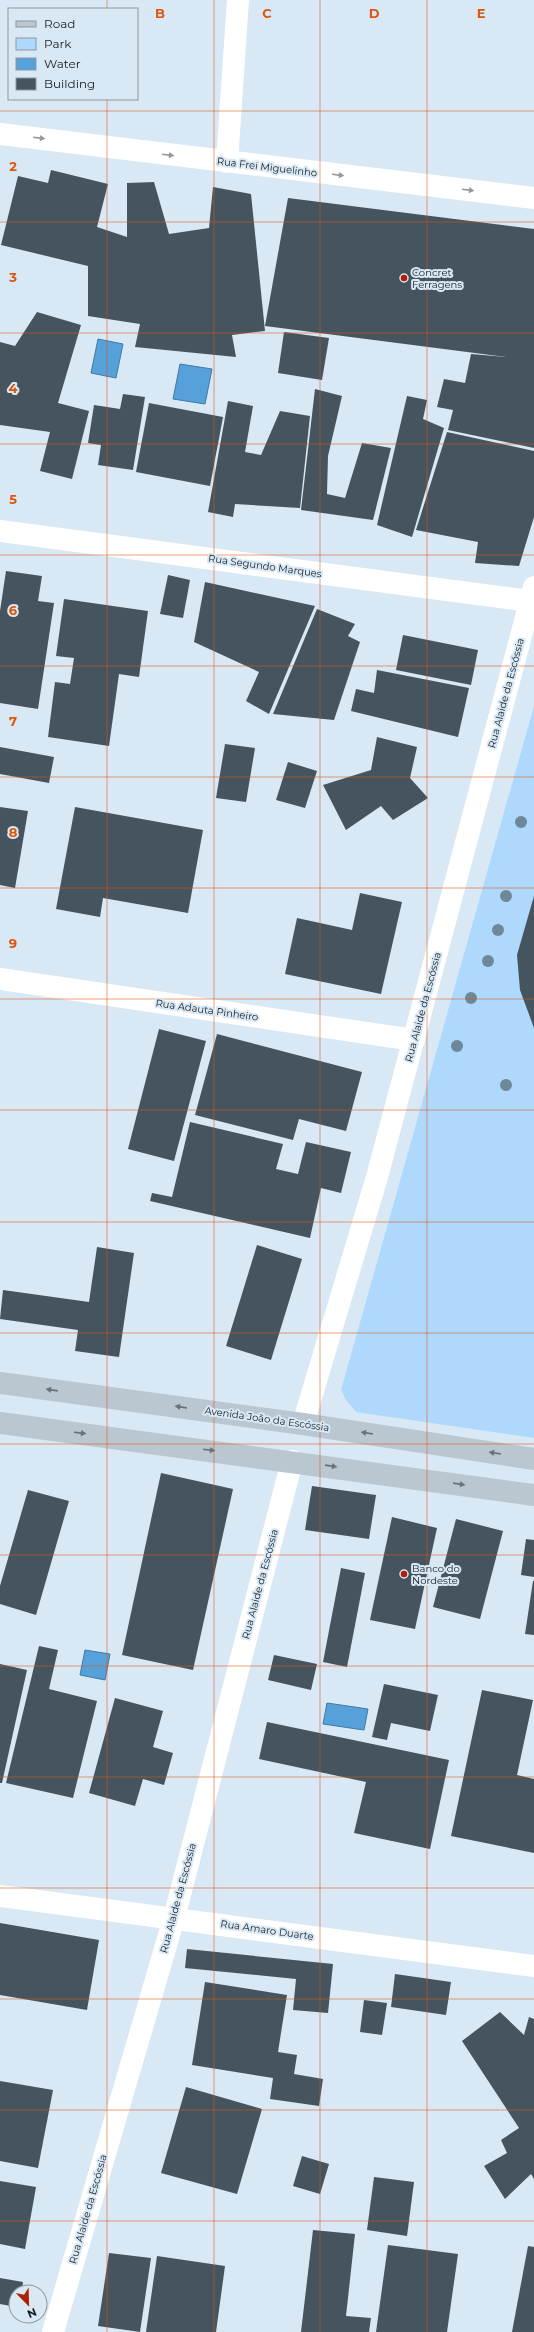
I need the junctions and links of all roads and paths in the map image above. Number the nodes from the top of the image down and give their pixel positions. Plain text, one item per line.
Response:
1 (238, 0) edge
2 (0, 134) edge
3 (227, 162) junction
4 (534, 198) edge
5 (0, 531) edge
6 (532, 594) edge
7 (0, 979) edge
8 (414, 1040) junction
9 (0, 1383) edge
10 (0, 1423) edge
11 (303, 1424) junction
12 (534, 1459) edge
13 (292, 1461) junction
14 (534, 1495) edge
15 (0, 1896) edge
16 (174, 1918) junction
17 (534, 1966) edge
18 (53, 2332) edge

1 - 3 street
2 -> 3 street, Rua Frei Miguelinho
3 -> 4 street, Rua Frei Miguelinho
5 - 6 street, Rua Segundo Marques
6 - 8 street, Rua Alaide da Escóssia
7 - 8 street, Rua Adauta Pinheiro
8 - 11 street, Rua Alaide da Escóssia
11 -> 9 main road, Avenida João da Escóssia
10 -> 13 main road
12 -> 11 main road, Avenida João da Escóssia
13 -> 14 main road
13 - 16 street, Rua Alaide da Escóssia
15 - 16 street, Rua Amaro Duarte
16 - 17 street, Rua Amaro Duarte
16 - 18 street, Rua Alaide da Escóssia

